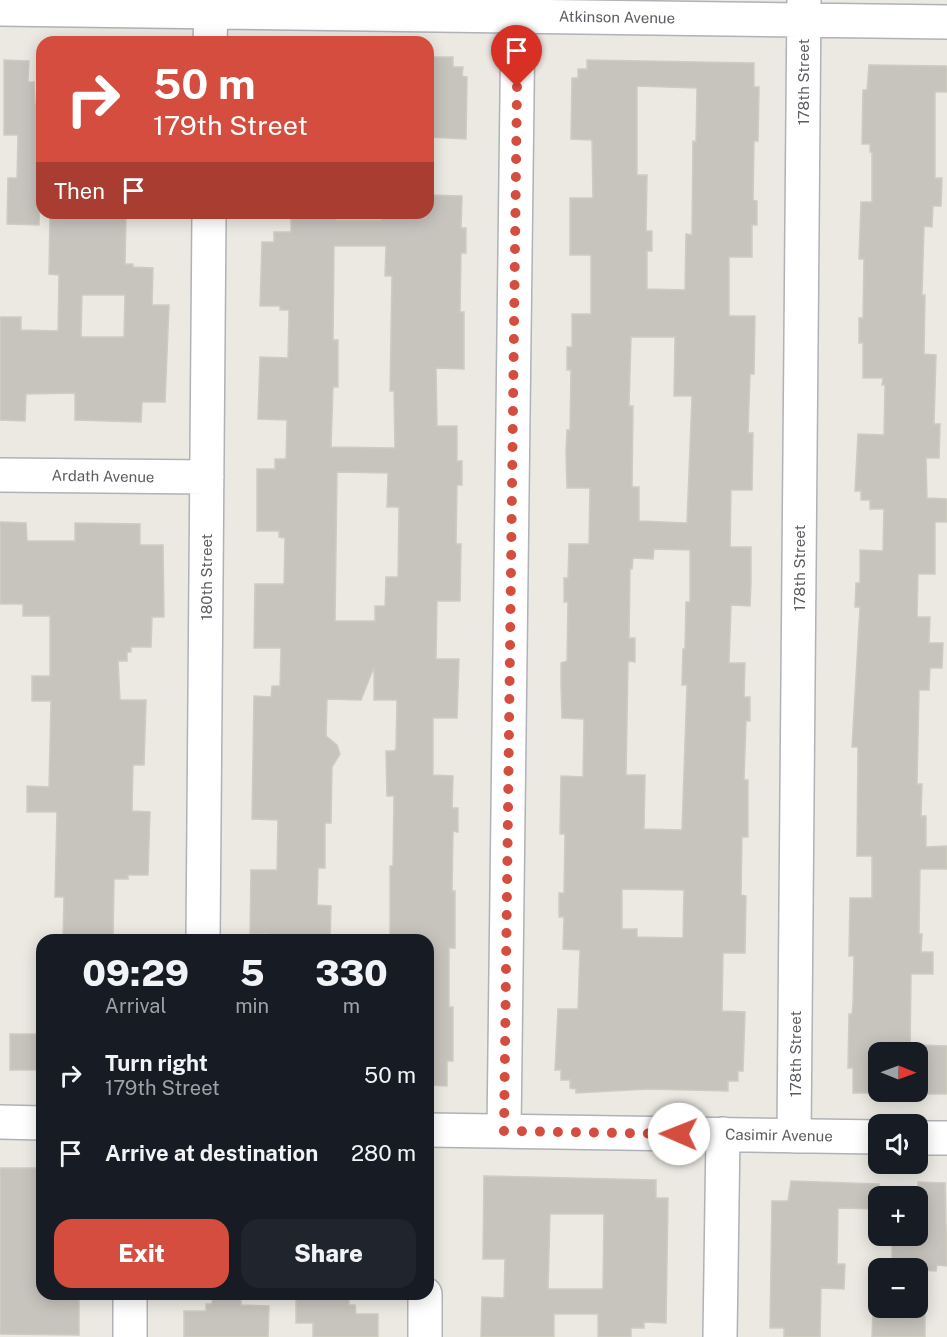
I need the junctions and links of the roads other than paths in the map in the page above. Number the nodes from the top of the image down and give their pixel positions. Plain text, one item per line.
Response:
1 (0, 9) edge
2 (804, 10) edge
3 (518, 16) junction
4 (947, 22) edge
5 (210, 27) edge
6 (209, 219) edge
7 (0, 475) edge
8 (207, 477) junction
9 (203, 934) edge
10 (0, 1122) edge
11 (36, 1123) edge
12 (434, 1130) edge
13 (504, 1131) junction
14 (723, 1134) junction
15 (794, 1136) junction
16 (868, 1137) edge
17 (928, 1138) edge
18 (947, 1138) edge
19 (130, 1300) edge
20 (425, 1300) edge
21 (130, 1337) edge
22 (425, 1337) edge
23 (720, 1337) edge

1 - 5 street, Atkinson Avenue
2 - 3 street, Atkinson Avenue
2 - 4 street, Atkinson Avenue
2 - 15 street, 178th Street
3 - 5 street, Atkinson Avenue
3 - 13 street
6 - 8 street, 180th Street
7 - 8 street, Ardath Avenue
8 - 9 street, 180th Street
10 - 11 street
12 - 13 street, Casimir Avenue
13 - 14 street, Casimir Avenue
14 - 15 street, Casimir Avenue
14 - 23 street
15 - 16 street, Casimir Avenue
17 - 18 street
19 - 21 street
20 - 22 street

